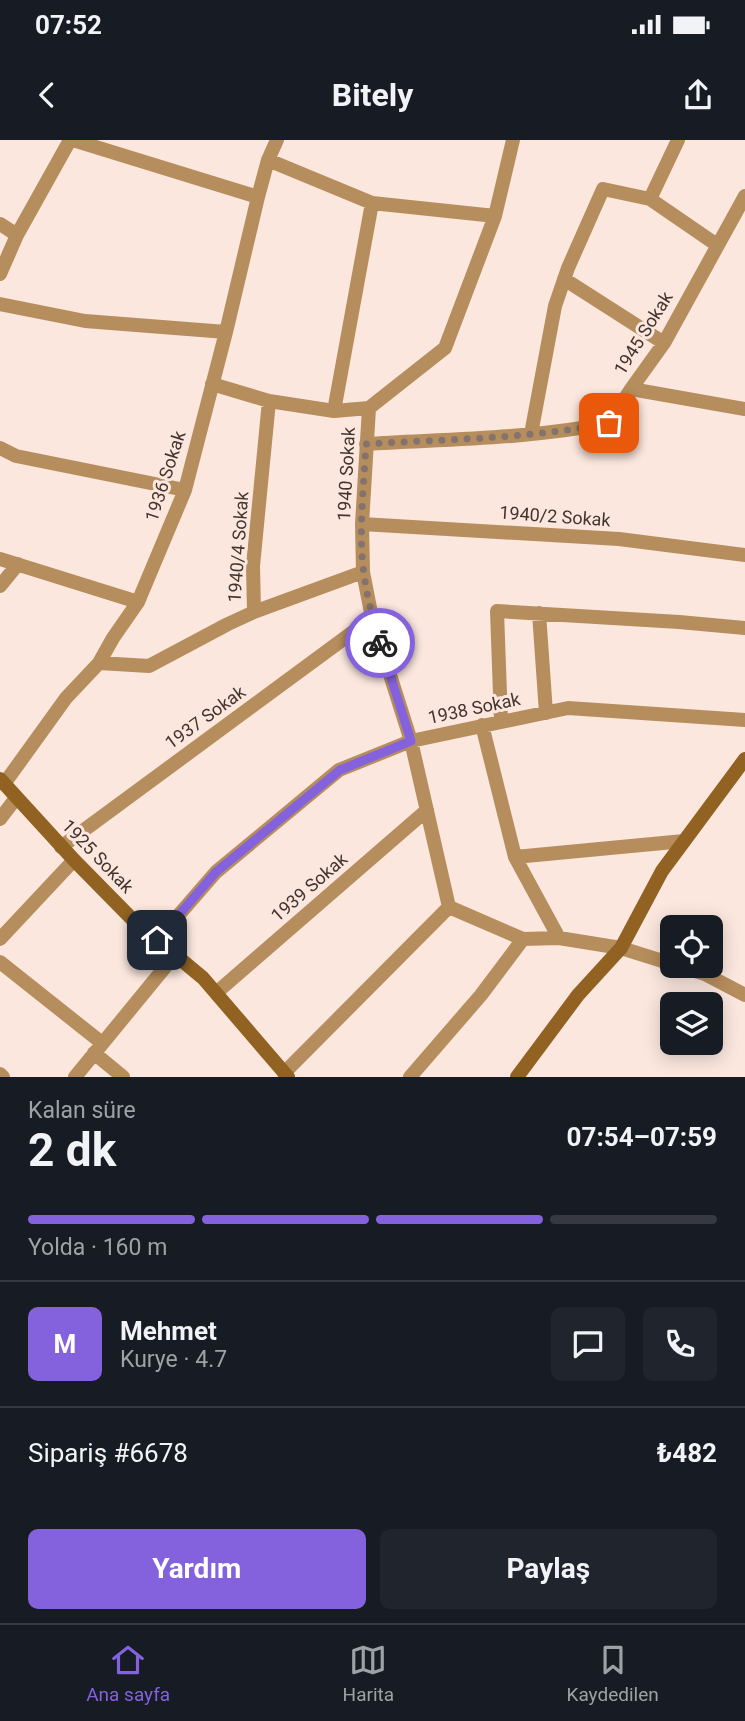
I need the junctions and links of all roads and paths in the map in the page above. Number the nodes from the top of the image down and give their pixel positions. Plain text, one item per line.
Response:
1 (71, 140) edge
2 (277, 140) edge
3 (513, 140) edge
4 (678, 140) edge
5 (268, 160) junction
6 (745, 196) edge
7 (258, 197) junction
8 (650, 199) junction
9 (372, 203) junction
10 (495, 216) junction
11 (0, 224) edge
12 (17, 235) junction
13 (718, 245) junction
14 (0, 274) edge
15 (564, 279) junction
16 (0, 304) edge
17 (226, 332) junction
18 (664, 343) junction
19 (212, 384) junction
20 (631, 389) junction
21 (269, 401) junction
22 (369, 408) junction
23 (745, 409) edge
24 (334, 411) junction
25 (531, 434) junction
26 (366, 444) junction
27 (0, 450) edge
28 (185, 490) junction
29 (362, 524) junction
30 (745, 555) edge
31 (0, 559) edge
32 (18, 564) junction
33 (363, 572) junction
34 (0, 586) edge
35 (138, 602) junction
36 (254, 612) junction
37 (539, 613) junction
38 (372, 618) junction
39 (745, 628) edge
40 (99, 663) junction
41 (546, 713) junction
42 (745, 720) edge
43 (501, 722) junction
44 (482, 725) junction
45 (411, 741) junction
46 (745, 759) edge
47 (2, 782) edge
48 (16, 798) junction
49 (427, 810) junction
50 (0, 819) edge
51 (684, 841) junction
52 (61, 847) junction
53 (515, 858) junction
54 (74, 860) junction
55 (449, 907) junction
56 (559, 938) junction
57 (0, 939) edge
58 (523, 939) junction
59 (157, 940) junction
60 (626, 949) junction
61 (175, 955) junction
62 (660, 960) edge
63 (0, 962) edge
64 (713, 978) edge
65 (216, 993) junction
66 (745, 995) edge
67 (98, 1048) junction
68 (286, 1075) edge
69 (75, 1077) edge
70 (124, 1077) edge
71 (410, 1077) edge
72 (517, 1077) edge

1 - 7 street
1 - 12 street
2 - 5 street, 1936 Sokak
3 - 10 street, 1940 Sokak
4 - 8 street
5 - 7 street, 1936 Sokak
5 - 9 street
6 - 13 street, 1945 Sokak
7 - 17 street, 1936 Sokak
8 - 13 street
8 - 15 street
9 - 10 street
9 - 24 street
10 - 22 street, 1940 Sokak
11 - 12 street
12 - 14 street
13 - 18 street, 1945 Sokak
15 - 18 street
15 - 25 street
16 - 17 street
17 - 19 street, 1936 Sokak
18 - 20 street, 1945 Sokak
19 - 21 street
19 - 28 street, 1936 Sokak
20 - 23 street
20 - 25 street, 1945 Sokak
21 - 24 street
21 - 36 street, 1940/4 Sokak
22 - 24 street
22 - 26 street, 1940 Sokak
25 - 26 street, 1945 Sokak
26 - 29 street, 1940 Sokak
27 - 28 street
28 - 35 street, 1936 Sokak
29 - 30 street, 1940/2 Sokak
29 - 33 street, 1940 Sokak
31 - 32 street
32 - 34 street
32 - 35 street
33 - 36 street
33 - 38 street, 1940 Sokak
35 - 40 street, 1936 Sokak
36 - 40 street, 1940/4 Sokak
37 - 39 street
37 - 41 street
37 - 43 street
38 - 45 street, 1940 Sokak
38 - 52 street, 1937 Sokak
40 - 47 street, 1936 Sokak
41 - 42 street, 1938 Sokak
41 - 43 street, 1938 Sokak
43 - 44 street, 1938 Sokak
44 - 45 street, 1938 Sokak
44 - 53 street
45 - 49 street, 1940 Sokak
45 - 59 street, 1938 Sokak
46 - 51 street
47 - 48 street, 1925 Sokak
48 - 50 street
48 - 52 street, 1925 Sokak
49 - 55 street, 1940 Sokak
49 - 65 street, 1939 Sokak
51 - 53 street
51 - 60 street
52 - 54 street, 1925 Sokak
53 - 56 street
54 - 57 street
54 - 59 street, 1925 Sokak
55 - 58 street
55 - 68 street
56 - 58 street
56 - 60 street
58 - 71 street
59 - 61 street, 1925 Sokak
60 - 62 street
60 - 72 street
61 - 65 street, 1925 Sokak
61 - 67 street
63 - 67 street
64 - 66 street
65 - 68 street, 1925 Sokak
67 - 69 street
67 - 70 street

